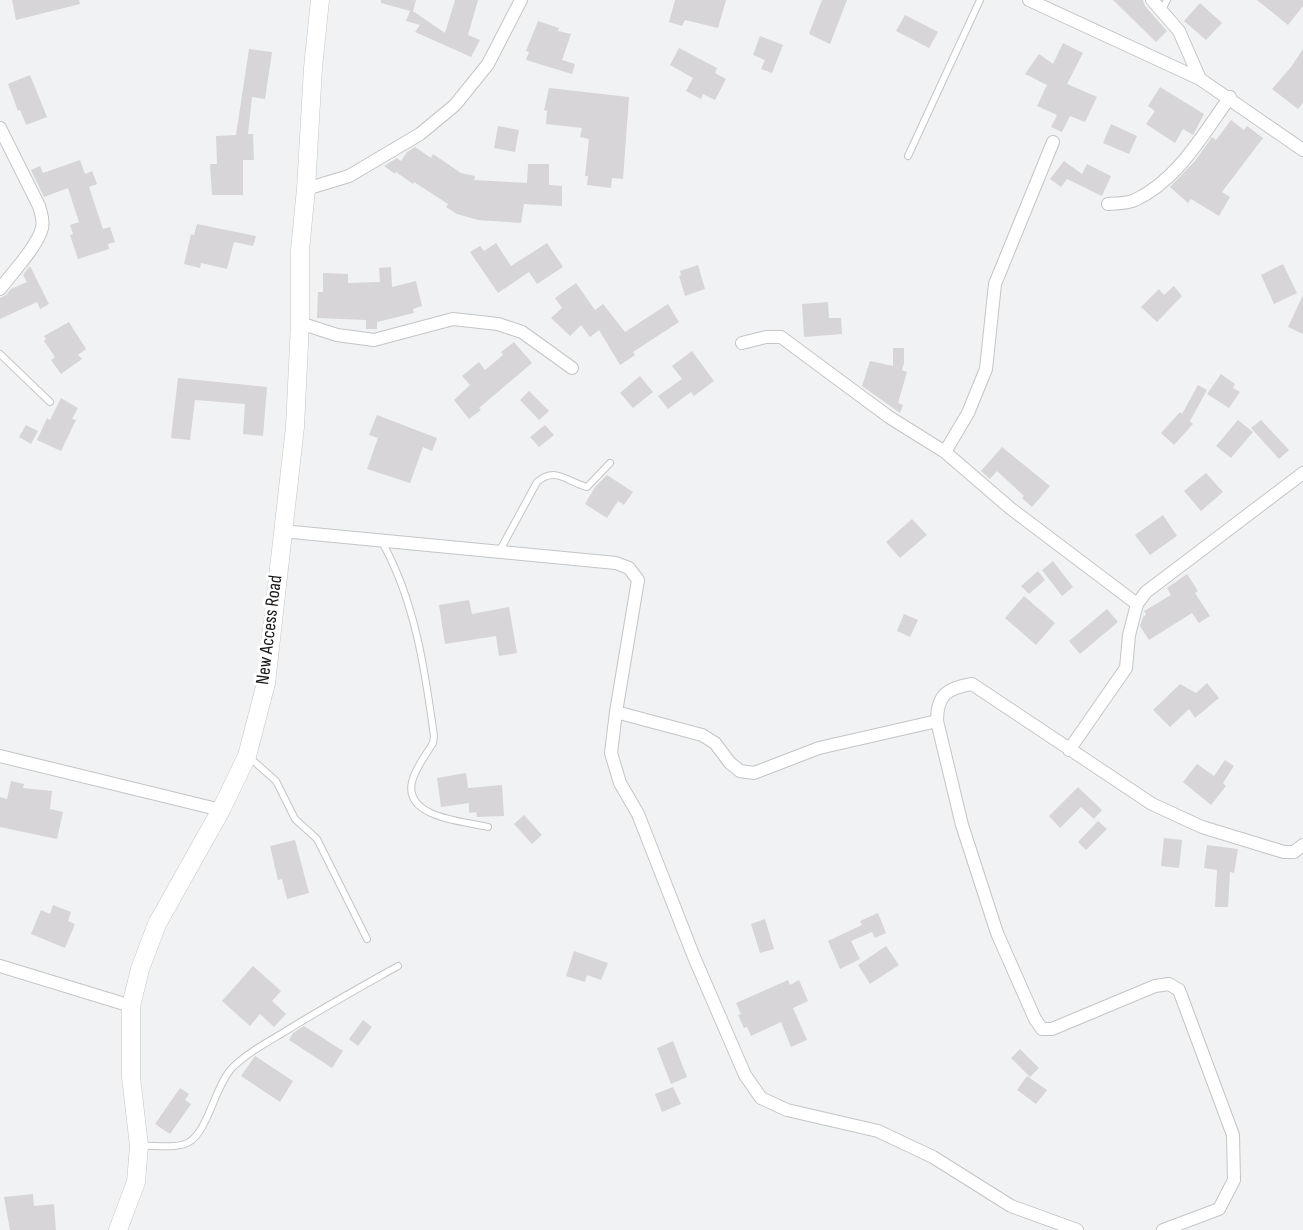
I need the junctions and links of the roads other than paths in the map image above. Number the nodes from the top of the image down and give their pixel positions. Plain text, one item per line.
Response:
1 (320, 0) edge
2 (522, 0) edge
3 (980, 0) edge
4 (1029, 0) edge
5 (1152, 0) edge
6 (1165, 5) edge
7 (1200, 79) junction
8 (1230, 97) junction
9 (0, 128) edge
10 (1053, 142) dead end
11 (1303, 150) edge
12 (908, 156) dead end
13 (306, 189) junction
14 (1108, 204) dead end
15 (0, 289) edge
16 (300, 323) junction
17 (742, 343) dead end
18 (0, 354) edge
19 (572, 368) dead end
20 (50, 402) dead end
21 (945, 452) junction
22 (610, 463) dead end
23 (1303, 473) edge
24 (282, 531) junction
25 (381, 540) junction
26 (499, 552) junction
27 (1137, 604) junction
28 (616, 712) junction
29 (937, 721) junction
30 (1069, 750) junction
31 (0, 756) edge
32 (247, 756) junction
33 (221, 810) junction
34 (488, 827) dead end
35 (1303, 845) edge
36 (367, 939) dead end
37 (0, 966) edge
38 (398, 966) dead end
39 (131, 1006) junction
40 (139, 1146) junction
41 (118, 1230) edge
42 (1077, 1230) edge
43 (1163, 1230) edge

1 - 13 main road, New Access Road
2 - 13 street
3 - 12 lane
4 - 7 street
5 - 6 street
6 - 7 street
7 - 8 street
8 - 11 street
8 - 14 street
9 - 15 street
10 - 21 street
13 - 16 main road, New Access Road
16 - 19 street
16 - 24 main road, New Access Road
17 - 21 street
18 - 20 lane
21 - 27 street
22 - 26 lane
23 - 27 street
24 - 25 street
24 - 32 main road, New Access Road
25 - 26 street
25 - 34 lane
26 - 28 street
27 - 30 street
28 - 29 street
28 - 42 street
29 - 30 street
29 - 43 street
30 - 35 street
31 - 33 street
32 - 33 main road, New Access Road
32 - 36 lane
33 - 39 main road, New Access Road
37 - 39 street
38 - 40 lane
39 - 40 main road, New Access Road
40 - 41 main road, New Access Road

